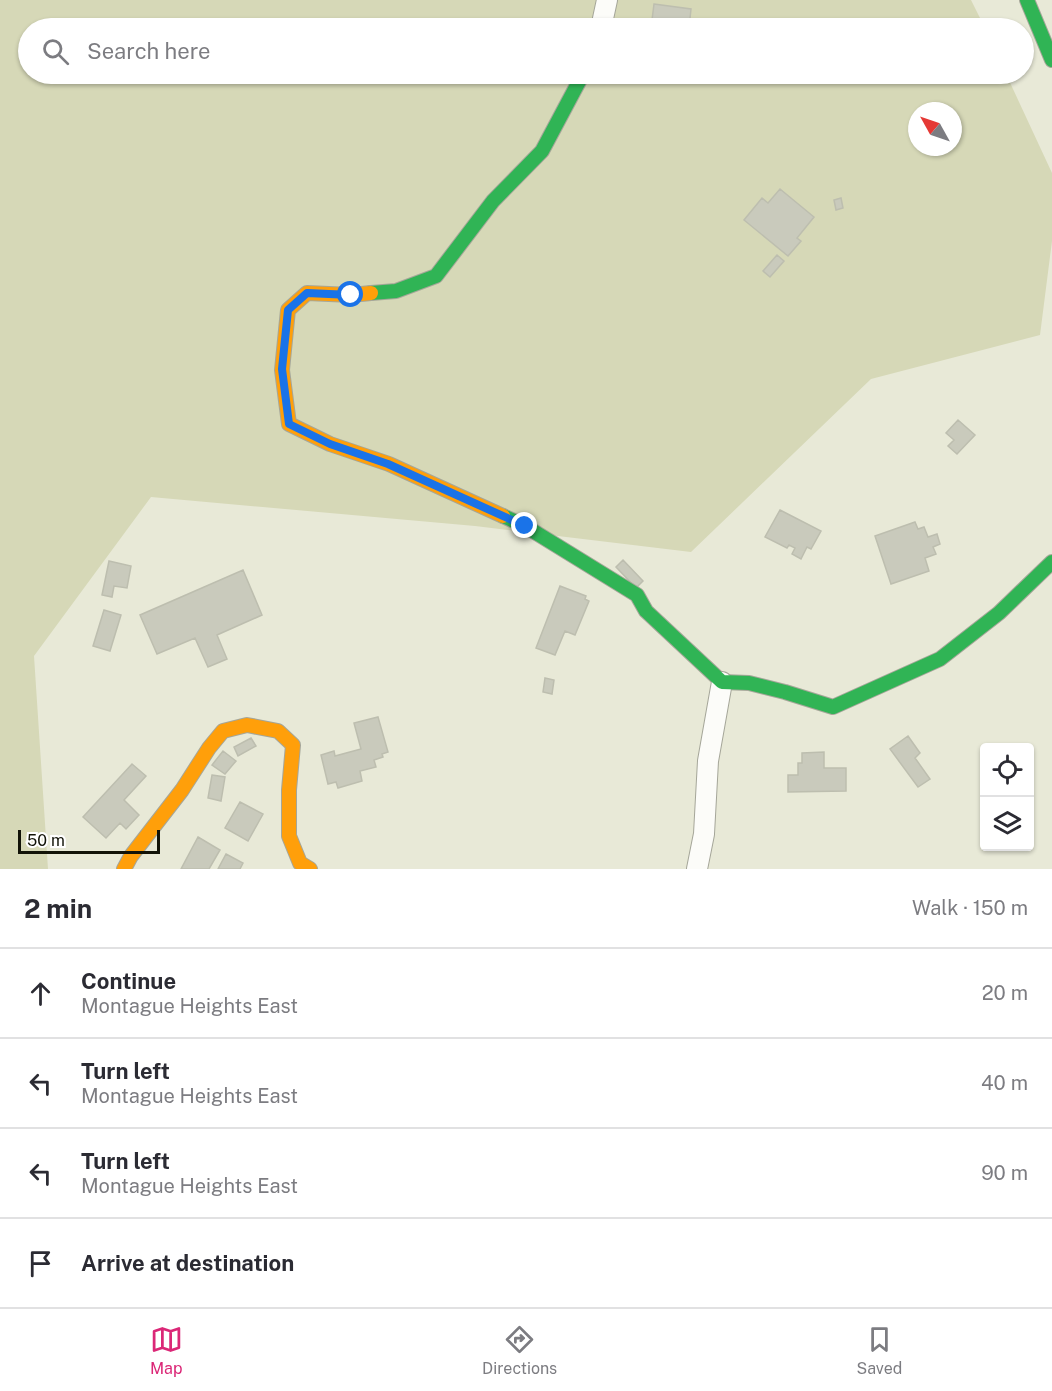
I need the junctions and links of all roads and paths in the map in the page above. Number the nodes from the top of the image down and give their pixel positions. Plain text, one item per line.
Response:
1 (607, 0) edge
2 (1027, 0) edge
3 (603, 18) edge
4 (1052, 60) edge
5 (578, 84) edge
6 (1052, 562) edge
7 (722, 681) junction
8 (124, 869) edge
9 (310, 869) edge
10 (696, 869) edge

1 - 3 street
2 - 4 street
5 - 7 street
6 - 7 street
7 - 10 street
8 - 9 street

